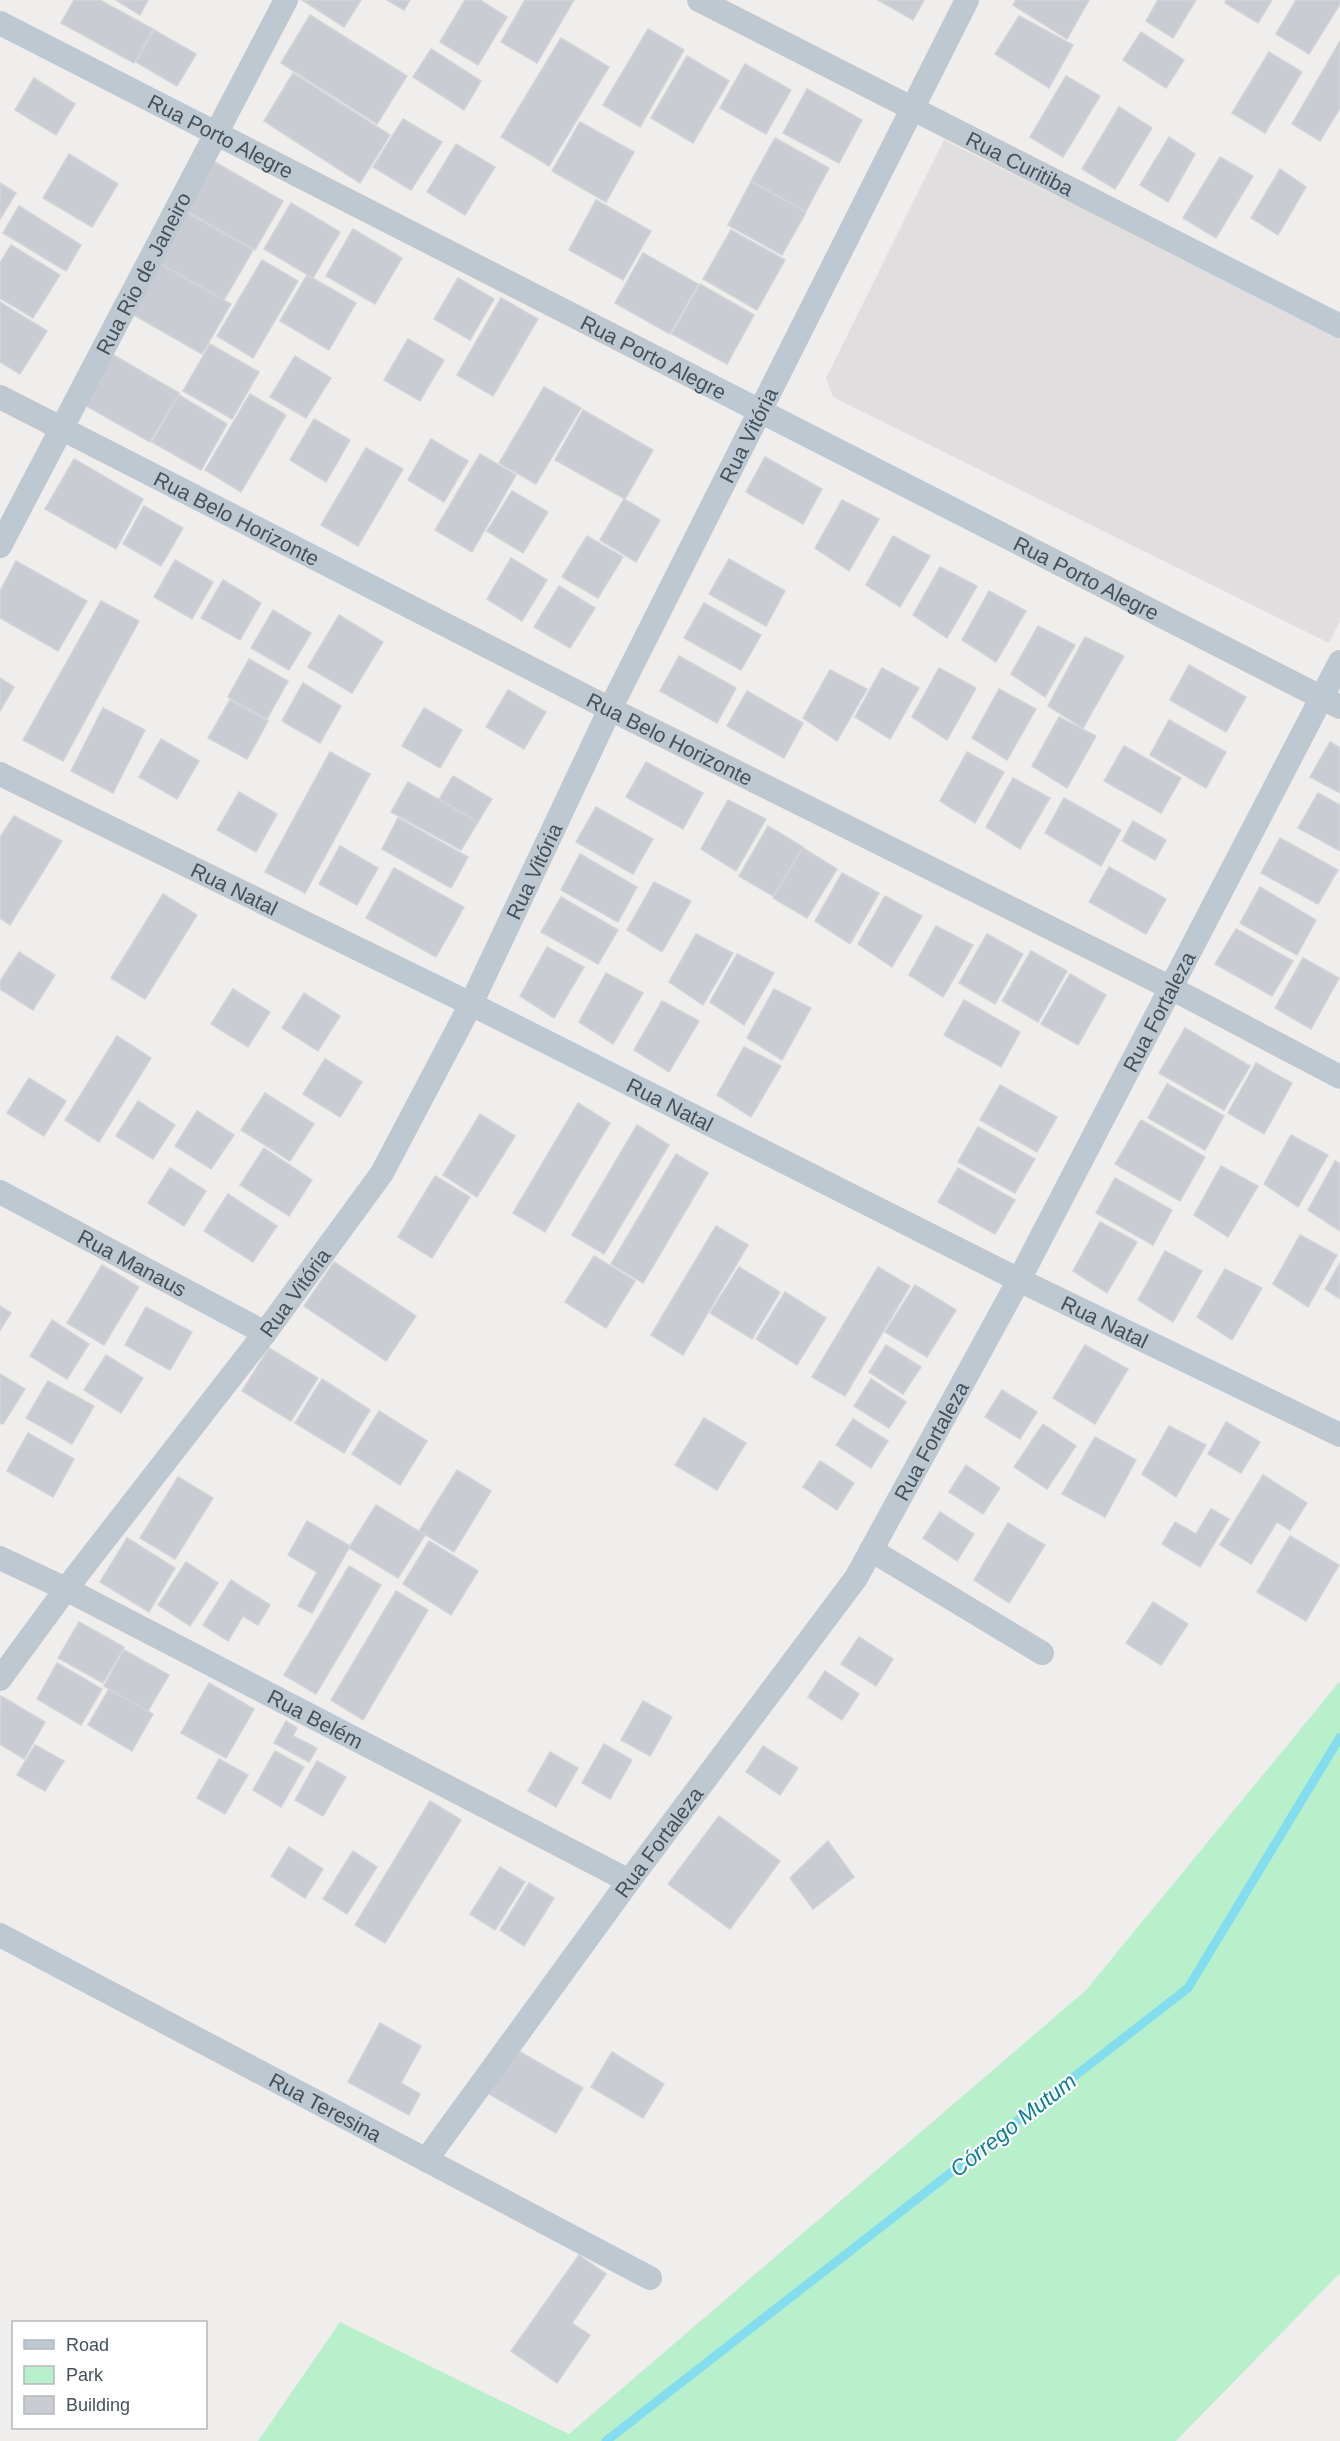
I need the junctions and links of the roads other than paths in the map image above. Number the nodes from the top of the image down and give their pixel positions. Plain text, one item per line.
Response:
1 (286, 0) edge
2 (699, 0) edge
3 (967, 0) edge
4 (0, 23) edge
5 (912, 109) junction
6 (216, 133) junction
7 (1340, 326) edge
8 (0, 397) edge
9 (760, 411) junction
10 (62, 429) junction
11 (0, 546) edge
12 (1340, 662) edge
13 (1331, 702) edge
14 (610, 708) junction
15 (0, 774) edge
16 (1171, 988) junction
17 (471, 1004) junction
18 (1340, 1077) edge
19 (0, 1192) edge
20 (1019, 1281) junction
21 (265, 1333) junction
22 (1340, 1435) edge
23 (871, 1550) junction
24 (0, 1558) edge
25 (66, 1588) junction
26 (1042, 1653) dead end
27 (0, 1679) edge
28 (629, 1881) junction
29 (0, 1935) edge
30 (426, 2160) junction
31 (650, 2278) dead end

1 - 6 street, Rua Rio de Janeiro
2 - 5 street, Rua Curitiba
3 - 5 street, Rua Vitória
4 - 6 street, Rua Porto Alegre
5 - 7 street, Rua Curitiba
5 - 9 street, Rua Vitória
6 - 9 street, Rua Porto Alegre
6 - 10 street, Rua Rio de Janeiro
8 - 10 street, Rua Belo Horizonte
9 - 13 street, Rua Porto Alegre
9 - 14 street, Rua Vitória
10 - 11 street, Rua Rio de Janeiro
10 - 14 street, Rua Belo Horizonte
12 - 13 street, Rua Fortaleza
13 - 16 street, Rua Fortaleza
14 - 16 street, Rua Belo Horizonte
14 - 17 street, Rua Vitória
15 - 17 street, Rua Natal
16 - 18 street, Rua Belo Horizonte
16 - 20 street, Rua Fortaleza
17 - 20 street, Rua Natal
17 - 21 street, Rua Vitória
19 - 21 street, Rua Manaus
20 - 22 street, Rua Natal
20 - 23 street, Rua Fortaleza
21 - 25 street, Rua Vitória
23 - 26 street
23 - 28 street, Rua Fortaleza
24 - 25 street, Rua Belém
25 - 27 street, Rua Vitória
25 - 28 street, Rua Belém
28 - 30 street, Rua Fortaleza
29 - 30 street, Rua Teresina
30 - 31 street, Rua Teresina

